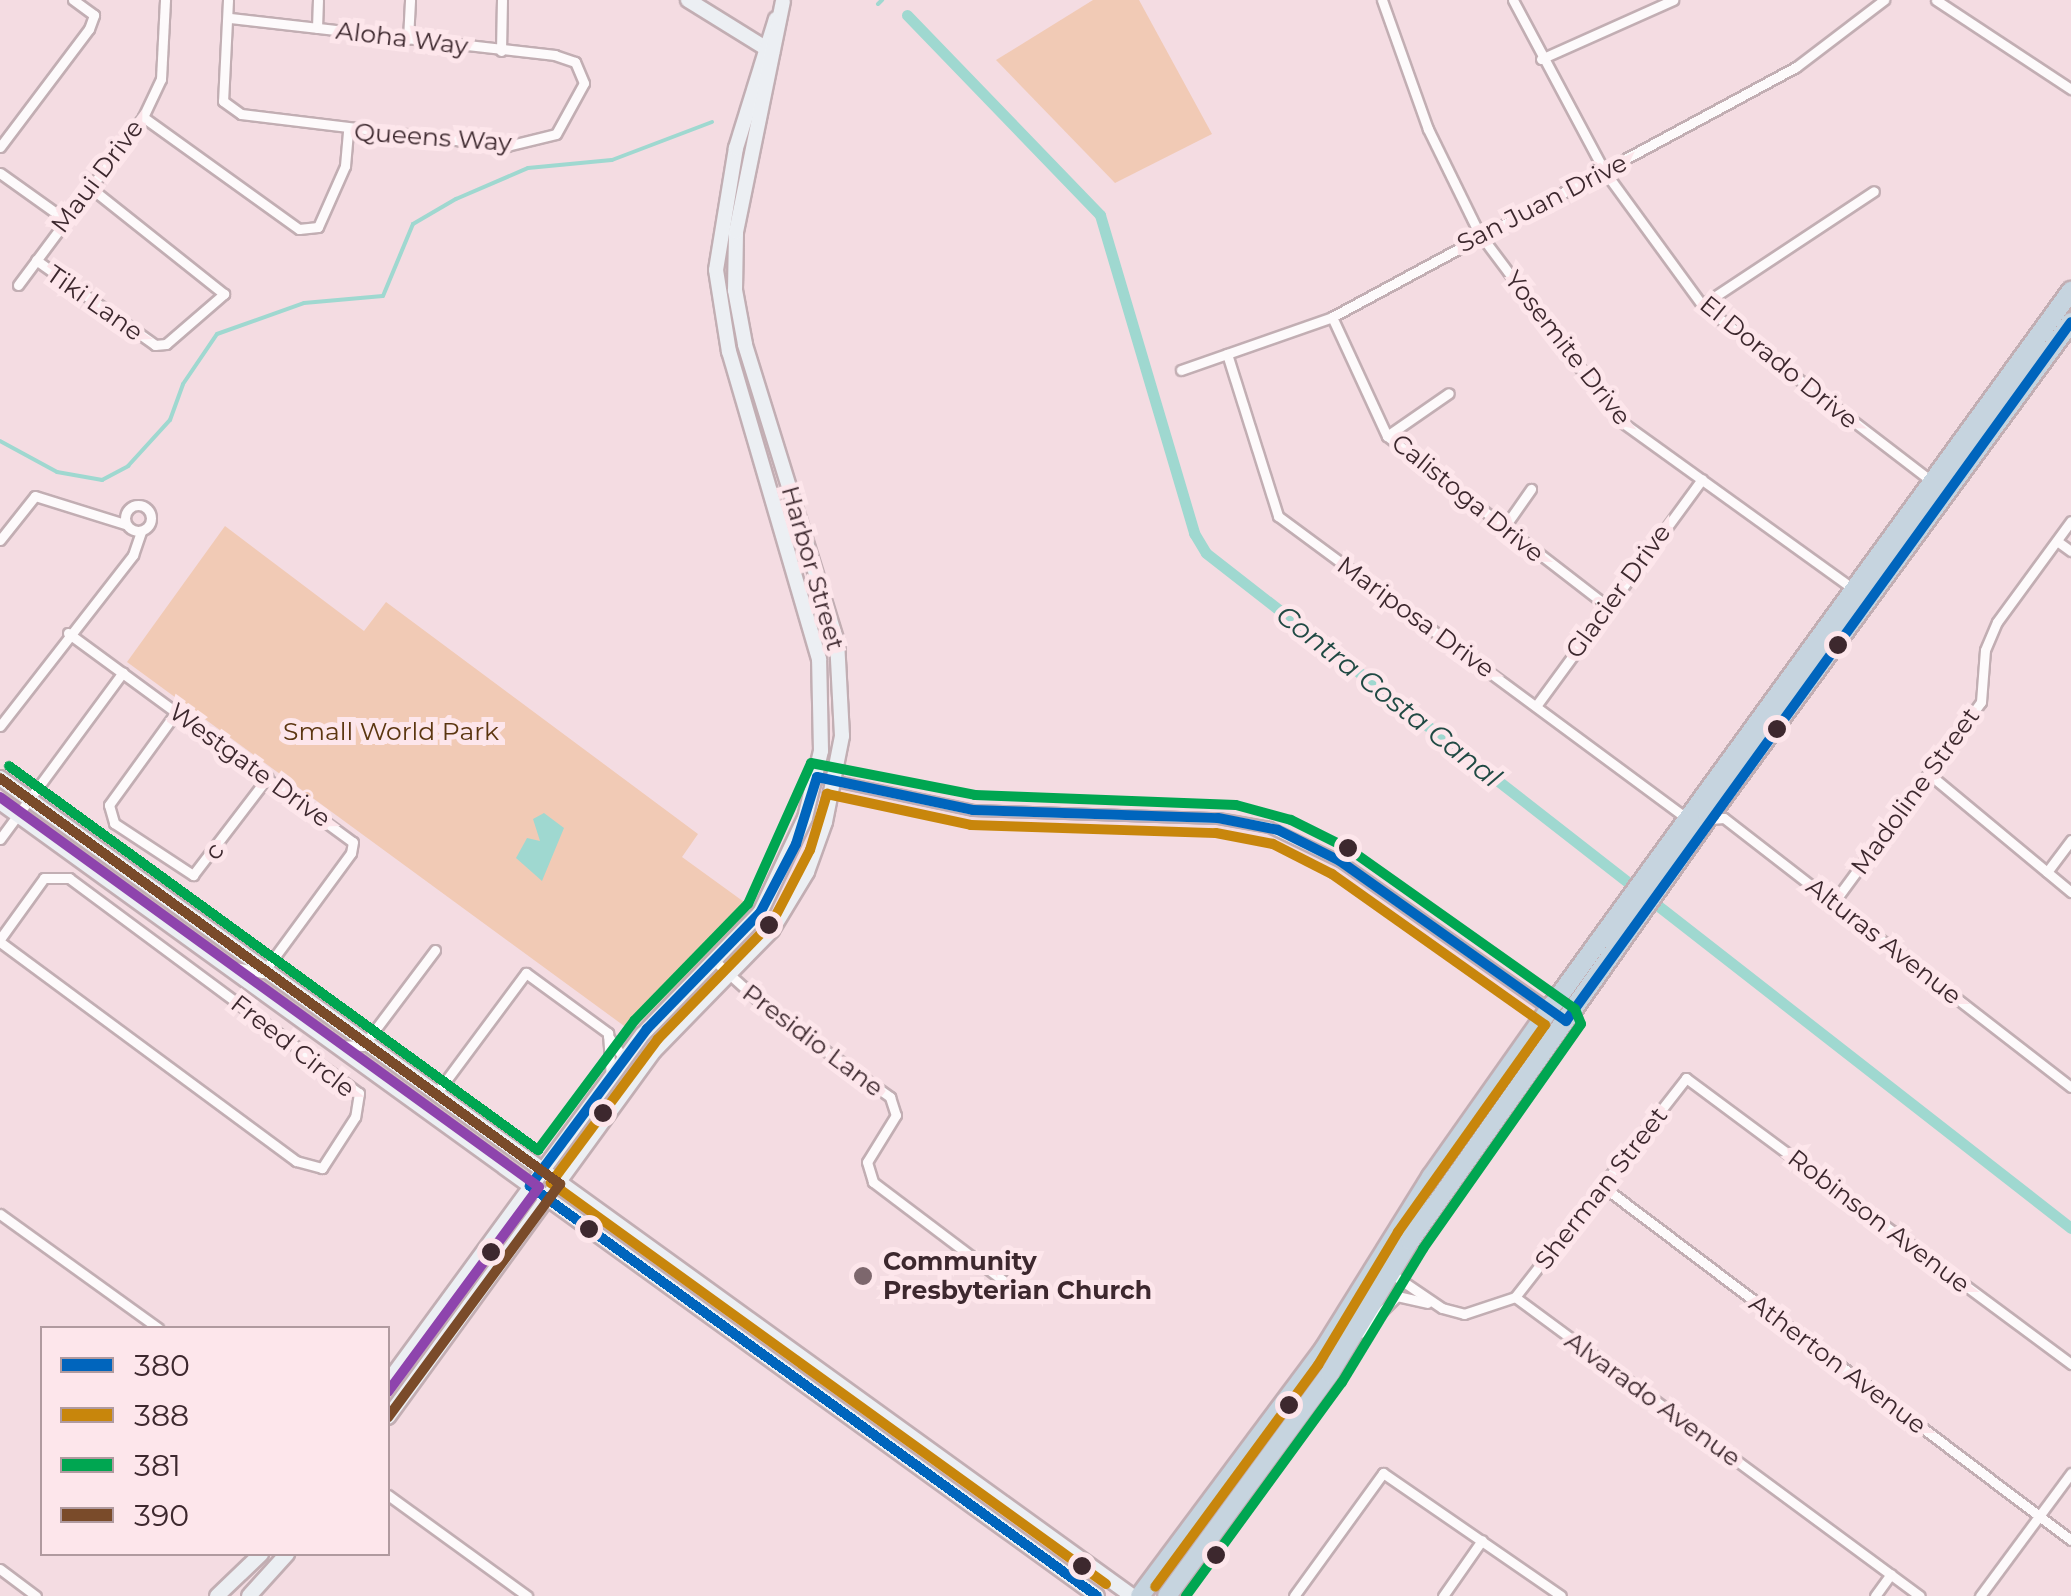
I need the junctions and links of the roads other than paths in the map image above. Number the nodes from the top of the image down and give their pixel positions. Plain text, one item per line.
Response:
1 (73, 0) edge
2 (165, 0) edge
3 (228, 0) edge
4 (318, 0) edge
5 (410, 0) edge
6 (502, 0) edge
7 (688, 0) edge
8 (1382, 0) edge
9 (1513, 0) edge
10 (1673, 0) edge
11 (1884, 0) edge
12 (1936, 0) edge
13 (783, 1) edge
14 (228, 18) junction
15 (317, 28) junction
16 (408, 39) junction
17 (500, 50) junction
18 (771, 51) junction
19 (1541, 59) junction
20 (574, 62) joint
21 (2071, 89) edge
22 (143, 117) junction
23 (348, 131) junction
24 (0, 147) edge
25 (1604, 172) junction
26 (0, 173) edge
27 (87, 185) junction
28 (1874, 190) dead end
29 (62, 218) junction
30 (1479, 233) junction
31 (36, 260) junction
32 (18, 285) dead end
33 (2071, 290) edge
34 (1702, 306) junction
35 (1332, 317) junction
36 (2071, 322) edge
37 (2056, 339) edge
38 (1226, 354) junction
39 (1182, 370) dead end
40 (1449, 393) dead end
41 (1387, 436) junction
42 (1702, 479) junction
43 (1942, 488) junction
44 (1531, 489) dead end
45 (2071, 522) edge
46 (126, 524) junction
47 (1503, 529) junction
48 (140, 532) junction
49 (0, 540) edge
50 (2057, 540) junction
51 (2071, 551) edge
52 (1863, 596) junction
53 (1604, 604) junction
54 (829, 612) junction
55 (810, 618) junction
56 (68, 633) junction
57 (122, 672) junction
58 (1536, 706) junction
59 (177, 711) junction
60 (0, 726) edge
61 (1929, 774) junction
62 (268, 777) junction
63 (816, 777) junction
64 (0, 778) edge
65 (836, 782) junction
66 (30, 800) junction
67 (0, 802) edge
68 (18, 815) junction
69 (1698, 820) junction
70 (0, 839) edge
71 (2071, 840) edge
72 (2047, 872) junction
73 (2071, 892) edge
74 (1834, 902) junction
75 (1632, 914) junction
76 (0, 941) edge
77 (435, 950) dead end
78 (717, 962) junction
79 (229, 966) junction
80 (266, 970) junction
81 (731, 977) junction
82 (1550, 1010) junction
83 (1566, 1021) junction
84 (608, 1034) junction
85 (366, 1043) junction
86 (335, 1045) junction
87 (624, 1059) junction
88 (611, 1078) junction
89 (1686, 1078) joint
90 (2071, 1086) edge
91 (436, 1094) junction
92 (542, 1170) junction
93 (560, 1184) junction
94 (530, 1186) junction
95 (1606, 1188) junction
96 (548, 1199) junction
97 (0, 1214) edge
98 (1382, 1268) junction
99 (1009, 1285) dead end
100 (1515, 1297) junction
101 (1442, 1308) junction
102 (155, 1326) edge
103 (1350, 1341) junction
104 (2071, 1364) edge
105 (390, 1379) edge
106 (390, 1414) edge
107 (2071, 1473) edge
108 (390, 1496) edge
109 (2038, 1516) junction
110 (1482, 1540) junction
111 (2071, 1540) edge
112 (258, 1556) edge
113 (285, 1556) edge
114 (0, 1570) edge
115 (1892, 1574) junction
116 (36, 1596) edge
117 (216, 1596) edge
118 (249, 1596) edge
119 (527, 1596) edge
120 (1098, 1596) edge
121 (1132, 1596) edge
122 (1140, 1596) edge
123 (1167, 1596) edge
124 (1294, 1596) edge
125 (1444, 1596) edge
126 (1561, 1596) edge
127 (1875, 1596) edge
128 (1920, 1596) edge
129 (1980, 1596) edge

1 - 24 street
2 - 22 street, Maui Drive
3 - 14 street
4 - 15 street
5 - 16 street
6 - 17 street
7 - 18 street
8 - 30 street, Yosemite Drive
9 - 19 street, El Dorado Drive
10 - 19 street
11 - 25 street, San Juan Drive
12 - 21 street
13 - 18 street, Harbor Street
14 - 15 street, Aloha Way
14 - 23 street, Queens Way
15 - 16 street, Aloha Way
16 - 17 street, Aloha Way
17 - 20 street, Aloha Way
18 - 54 street, Harbor Street
18 - 55 street, Harbor Street
19 - 25 street, El Dorado Drive
20 - 23 street, Queens Way
22 - 23 street
22 - 27 street, Maui Drive
25 - 30 street, San Juan Drive
25 - 34 street, El Dorado Drive
26 - 29 street
27 - 29 street, Maui Drive
27 - 31 street, Tiki Lane
28 - 34 street
29 - 31 street, Maui Drive
30 - 35 street, San Juan Drive
30 - 42 street, Yosemite Drive
31 - 32 street, Maui Drive
33 - 37 highway
34 - 43 street, El Dorado Drive
35 - 38 street, San Juan Drive
35 - 41 street, Calistoga Drive
36 - 37 highway
37 - 43 highway
38 - 39 street, San Juan Drive
38 - 58 street, Mariposa Drive
40 - 41 street
41 - 47 street, Calistoga Drive
42 - 52 street, Yosemite Drive
42 - 53 street, Glacier Drive
43 - 52 highway
44 - 47 street
45 - 50 street, Madoline Street
46 - 48 street
46 - 48 street
46 - 49 street
47 - 53 street, Calistoga Drive
48 - 56 street
50 - 51 street
50 - 61 street, Madoline Street
52 - 69 highway
53 - 58 street, Glacier Drive
54 - 55 street
54 - 65 street, Harbor Street
55 - 63 street, Harbor Street
56 - 57 street, Westgate Drive
56 - 60 street
57 - 59 street, Westgate Drive
57 - 66 street
58 - 69 street, Mariposa Drive
59 - 62 street, Westgate Drive
59 - 62 street, c
61 - 72 street
61 - 74 street, Madoline Street
62 - 80 street, Westgate Drive
63 - 65 street
63 - 78 street, Harbor Street
64 - 66 street
65 - 81 street, Harbor Street
65 - 82 street
66 - 68 street
66 - 80 street
67 - 68 street
68 - 70 street
68 - 79 street
69 - 74 street, Alturas Avenue
69 - 75 highway
71 - 72 street
72 - 73 street
74 - 90 street, Alturas Avenue
75 - 82 highway
75 - 83 highway
76 - 76 street, Freed Circle
77 - 85 street
78 - 81 street, Presidio Lane
78 - 87 street, Harbor Street
79 - 80 street
79 - 86 street
80 - 85 street
81 - 93 street, Harbor Street
81 - 99 street, Presidio Lane
82 - 83 street
82 - 98 highway
83 - 98 highway
84 - 87 street
84 - 88 street
84 - 91 street
85 - 86 street
85 - 91 street
86 - 94 street
87 - 88 street, Harbor Street
88 - 92 street, Harbor Street
89 - 95 street, Sherman Street
89 - 104 street, Robinson Avenue
91 - 92 street
92 - 93 street
92 - 94 street, Harbor Street
93 - 96 street, Harbor Street
93 - 121 street
94 - 96 street
94 - 105 street, Harbor Street
95 - 100 street, Sherman Street
95 - 109 street, Atherton Avenue
96 - 106 street, Harbor Street
96 - 120 street
97 - 102 street
98 - 101 street
98 - 103 highway
98 - 122 highway
100 - 101 street
100 - 115 street, Alvarado Avenue
101 - 103 street
103 - 123 highway
107 - 109 street
108 - 119 street
109 - 111 street, Atherton Avenue
109 - 129 street
110 - 124 street
110 - 125 street
110 - 126 street
112 - 117 street
113 - 118 street
114 - 116 street
115 - 127 street
115 - 128 street, Alvarado Avenue

